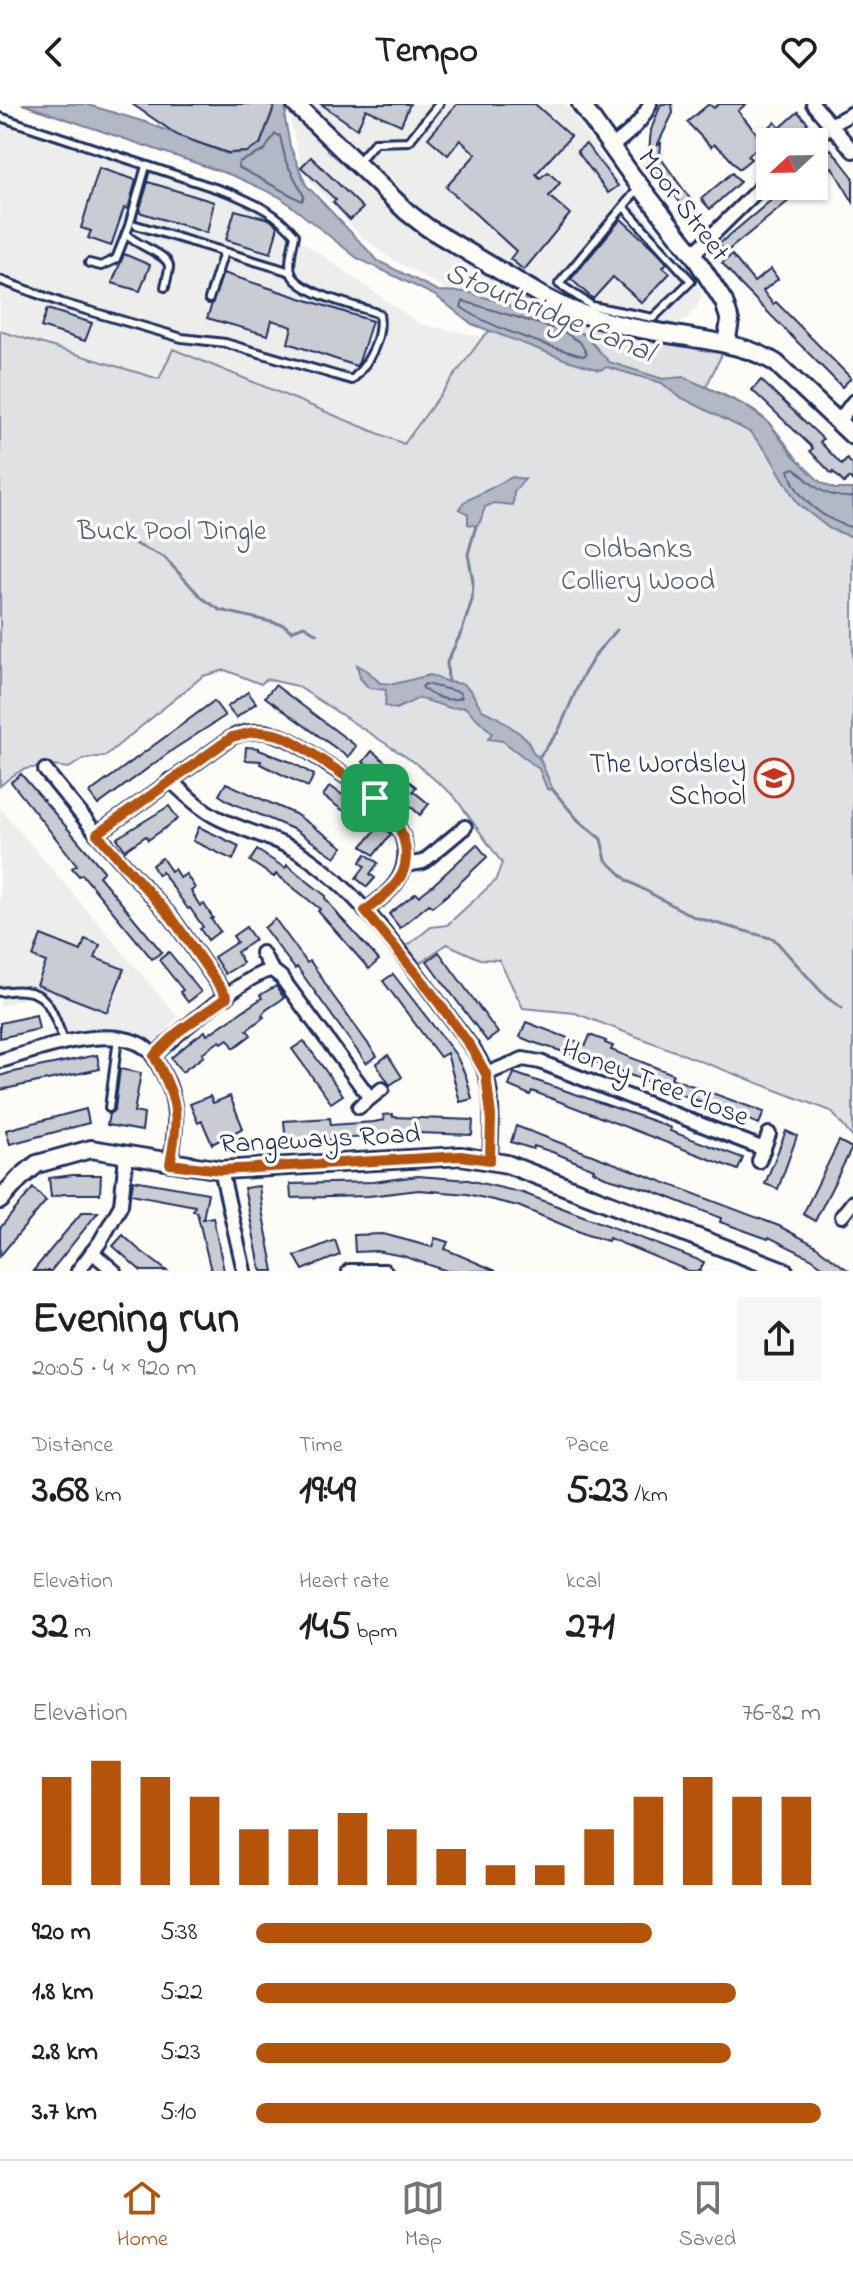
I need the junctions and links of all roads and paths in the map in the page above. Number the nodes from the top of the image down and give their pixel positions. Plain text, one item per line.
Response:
1 (295, 104) edge
2 (439, 104) edge
3 (581, 104) edge
4 (650, 104) edge
5 (813, 104) edge
6 (853, 113) edge
7 (0, 117) edge
8 (832, 124) junction
9 (828, 128) edge
10 (611, 147) junction
11 (853, 151) edge
12 (357, 163) junction
13 (146, 166) junction
14 (640, 186) junction
15 (756, 192) edge
16 (624, 207) junction
17 (136, 225) dead end
18 (126, 234) junction
19 (224, 252) junction
20 (693, 254) junction
21 (89, 263) dead end
22 (291, 272) junction
23 (0, 280) edge
24 (165, 287) dead end
25 (209, 299) dead end
26 (726, 343) junction
27 (853, 402) edge
28 (839, 421) junction
29 (853, 436) edge
30 (45, 770) dead end
31 (170, 780) junction
32 (460, 827) dead end
33 (97, 834) junction
34 (405, 865) junction
35 (365, 911) junction
36 (262, 953) dead end
37 (272, 970) junction
38 (0, 992) edge
39 (227, 997) junction
40 (118, 1038) junction
41 (65, 1043) junction
42 (154, 1056) junction
43 (0, 1061) edge
44 (486, 1074) junction
45 (382, 1089) dead end
46 (370, 1098) junction
47 (359, 1107) dead end
48 (109, 1108) dead end
49 (769, 1134) dead end
50 (126, 1156) junction
51 (490, 1160) junction
52 (170, 1164) junction
53 (221, 1170) junction
54 (0, 1200) edge
55 (853, 1202) edge
56 (842, 1216) dead end
57 (92, 1252) junction
58 (78, 1271) edge
59 (114, 1271) edge
60 (244, 1271) edge
61 (349, 1271) edge
62 (385, 1271) edge
63 (784, 1271) edge

1 - 12 street
2 - 12 lane
3 - 10 street, Moor Street
4 - 10 street
5 - 8 street
6 - 8 street
7 - 13 lane
8 - 9 street
8 - 11 street
10 - 14 street, Moor Street
12 - 26 street
13 - 18 lane
13 - 22 lane
14 - 16 lane
14 - 20 street, Moor Street
15 - 20 street
16 - 16 lane
17 - 19 lane
18 - 21 lane
18 - 24 lane
19 - 22 lane
19 - 25 lane
20 - 26 street, Moor Street
22 - 23 lane
26 - 28 street
27 - 28 street
28 - 29 street
30 - 33 street
31 - 33 street
31 - 34 street
31 - 35 street
32 - 34 street
33 - 39 street
34 - 35 street
35 - 44 street
36 - 37 street
37 - 39 street
37 - 46 street
38 - 41 lane
39 - 42 street
40 - 41 street
40 - 42 street
40 - 48 lane
41 - 43 street
42 - 52 street
44 - 49 street, Honey Tree Close
44 - 51 street
45 - 46 street
46 - 47 street
50 - 52 street, Rangeways Road
50 - 54 street, Rangeways Road
50 - 57 street
51 - 53 street, Rangeways Road
51 - 63 street, Rangeways Road
52 - 53 street, Rangeways Road
53 - 60 street
55 - 56 street
57 - 58 street
57 - 59 street
61 - 62 street

